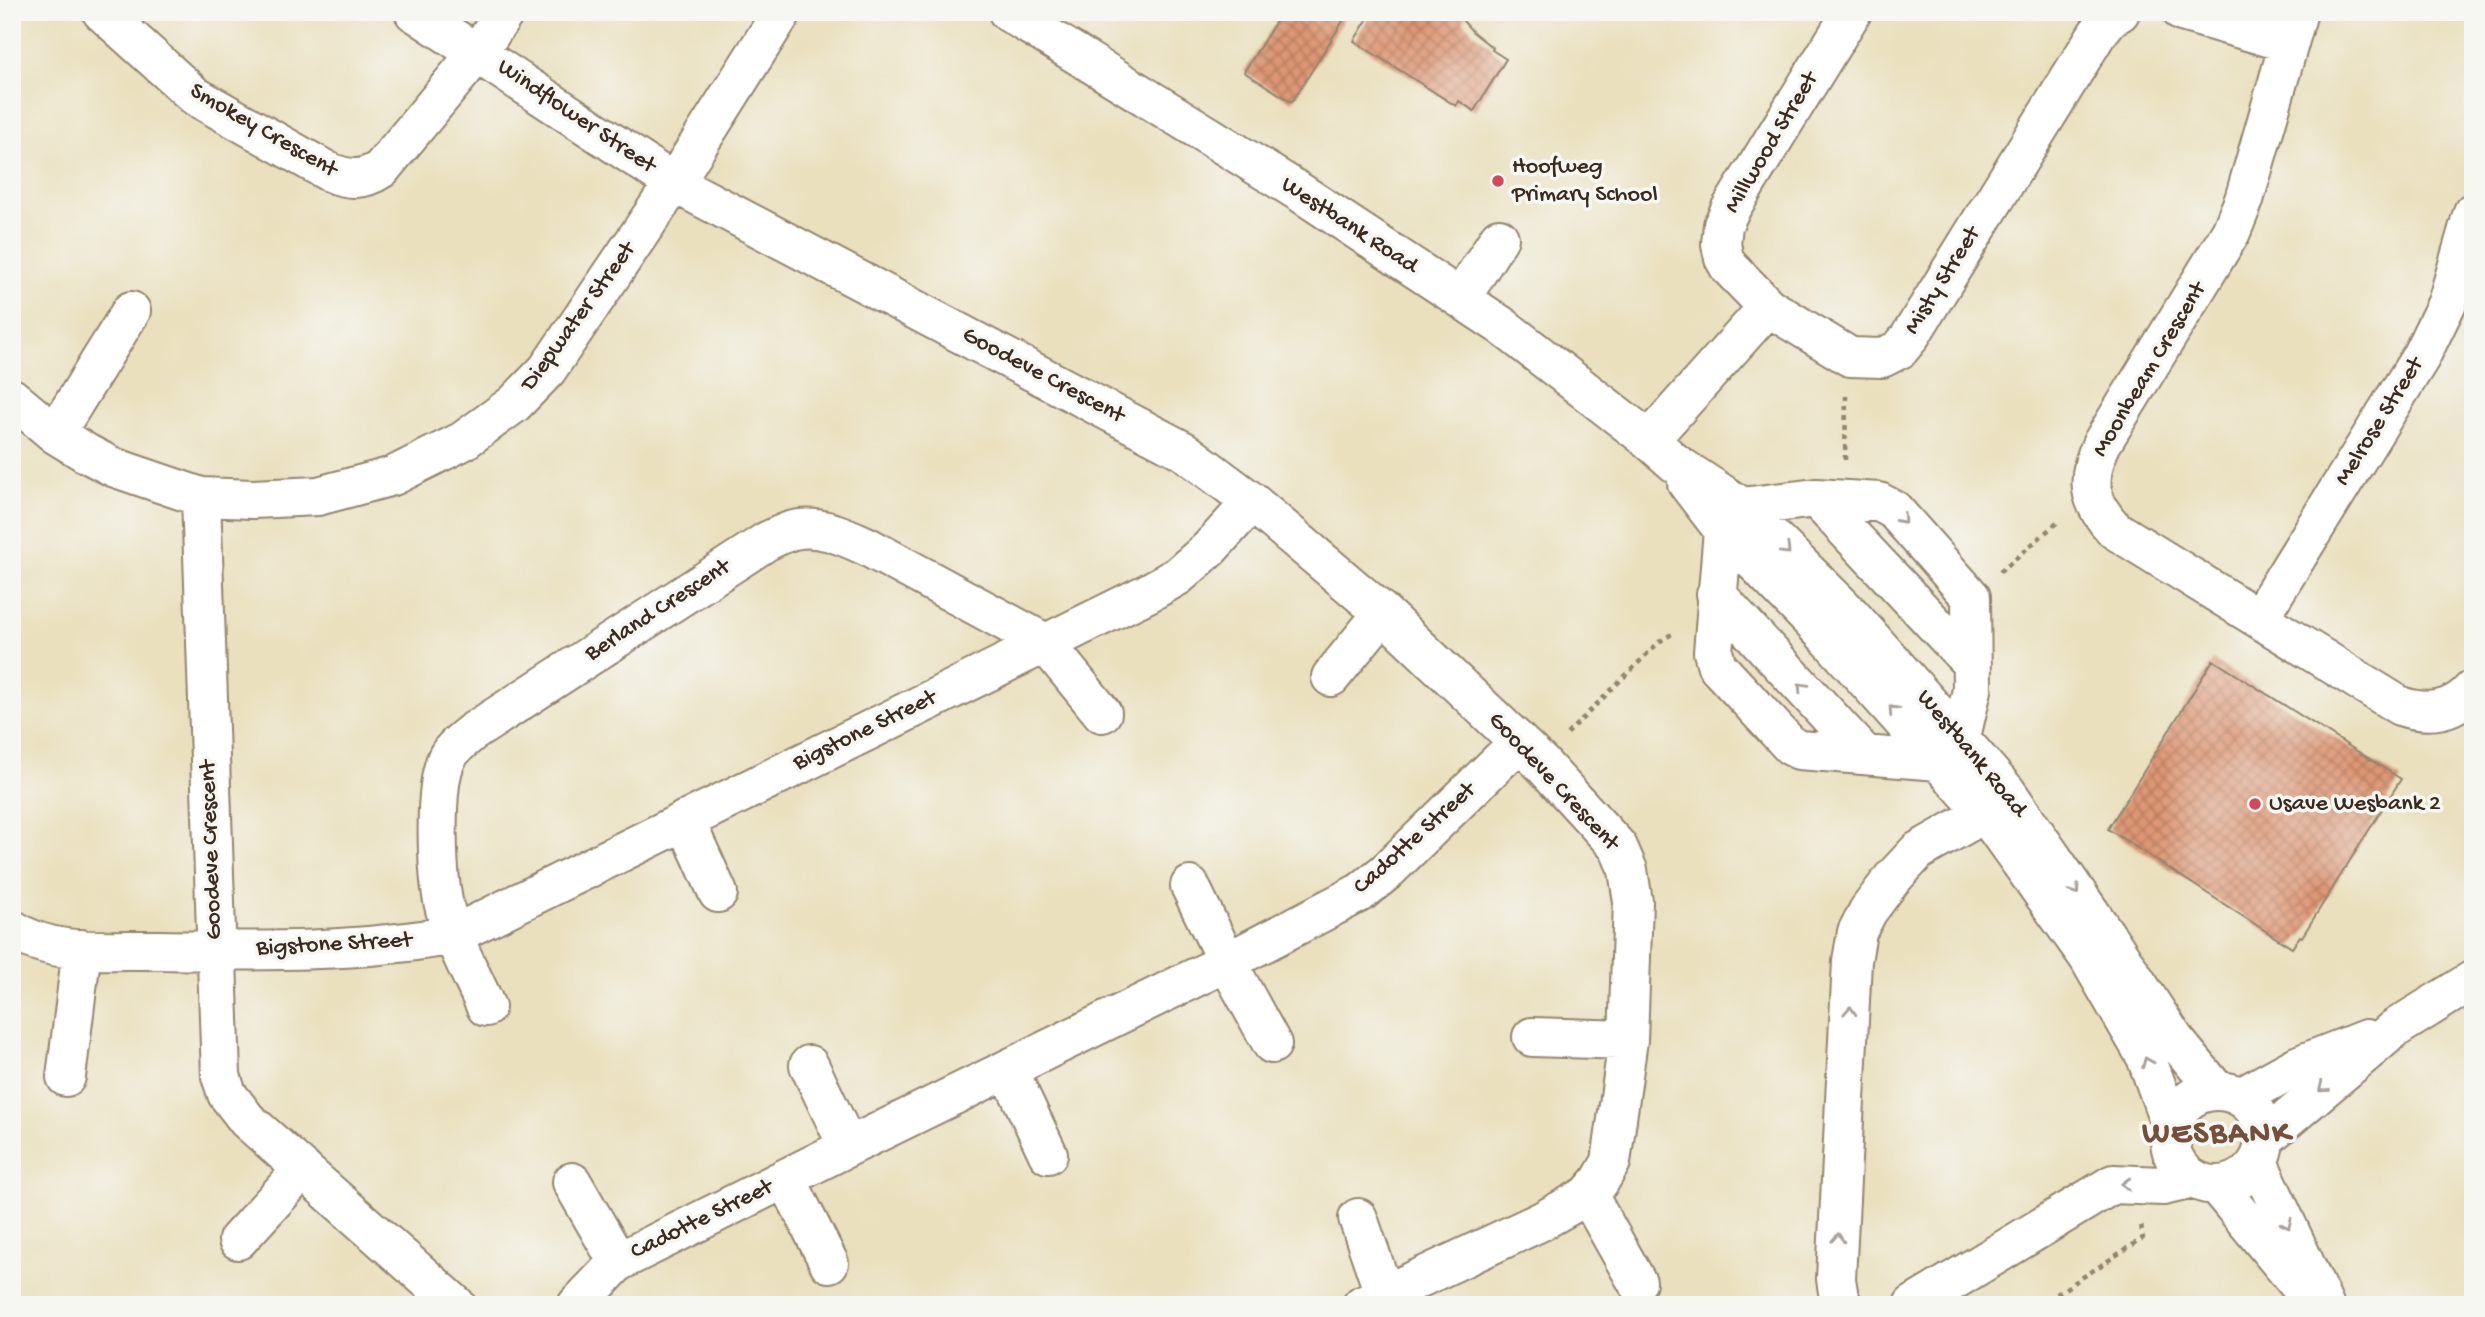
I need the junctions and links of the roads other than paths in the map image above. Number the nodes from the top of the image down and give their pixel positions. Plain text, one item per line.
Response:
1 (102, 12) edge
2 (414, 12) edge
3 (505, 12) edge
4 (782, 12) edge
5 (1008, 12) edge
6 (1852, 12) edge
7 (2120, 12) edge
8 (2182, 12) edge
9 (2294, 28) edge
10 (478, 52) junction
11 (674, 183) junction
12 (2473, 212) edge
13 (1499, 238) dead end
14 (1461, 298) junction
15 (1768, 307) junction
16 (131, 311) dead end
17 (12, 398) edge
18 (55, 434) junction
19 (1662, 452) junction
20 (201, 497) junction
21 (1252, 502) junction
22 (1732, 519) junction
23 (1383, 613) junction
24 (2259, 618) junction
25 (1045, 643) junction
26 (1331, 677) dead end
27 (2473, 689) edge
28 (1101, 713) dead end
29 (1950, 749) junction
30 (1530, 753) junction
31 (1984, 813) junction
32 (685, 820) junction
33 (1189, 886) dead end
34 (718, 893) dead end
35 (12, 929) edge
36 (453, 935) junction
37 (82, 949) junction
38 (215, 951) junction
39 (1227, 962) junction
40 (2473, 981) edge
41 (486, 1007) dead end
42 (2394, 1028) junction
43 (1532, 1037) dead end
44 (1628, 1040) junction
45 (1272, 1044) dead end
46 (809, 1065) dead end
47 (1008, 1069) junction
48 (66, 1077) dead end
49 (2229, 1094) junction
50 (2171, 1126) junction
51 (848, 1147) junction
52 (2261, 1151) junction
53 (1048, 1154) dead end
54 (303, 1169) junction
55 (786, 1178) junction
56 (572, 1182) dead end
57 (2205, 1182) junction
58 (1588, 1195) junction
59 (1358, 1218) dead end
60 (238, 1240) dead end
61 (618, 1262) junction
62 (829, 1263) dead end
63 (1637, 1282) dead end
64 (1378, 1301) edge
65 (456, 1305) edge
66 (577, 1305) edge
67 (1843, 1305) edge
68 (1913, 1305) edge
69 (2316, 1305) edge
70 (2324, 1305) edge

1 - 10 street, Smokey Crescent
2 - 10 street, Windflower Street
3 - 10 street, Windflower Street
4 - 11 street, Diepwater Street
5 - 14 street, Westbank Road
6 - 15 street, Millwood Street
7 - 15 street, Misty Street
8 - 9 street
9 - 24 street, Moonbeam Crescent
10 - 11 street, Windflower Street
11 - 20 street, Diepwater Street
11 - 21 street, Goodeve Crescent
12 - 24 street, Melrose Street
13 - 14 street
14 - 19 street, Westbank Road
15 - 19 street
16 - 18 street
17 - 18 street, Diepwater Street
18 - 20 street, Diepwater Street
19 - 22 street, Westbank Road
20 - 38 street, Goodeve Crescent
21 - 23 street, Goodeve Crescent
21 - 25 street, Bigstone Street
22 - 29 street, Westbank Road
29 -> 22 street
22 -> 29 street
23 - 26 street
23 - 30 street, Goodeve Crescent
24 - 27 street
25 - 28 street
25 - 32 street, Bigstone Street
25 - 36 street, Berland Crescent
29 - 31 street, Westbank Road
29 -> 49 street, Westbank Road
30 - 39 street, Cadotte Street
30 - 44 street, Goodeve Crescent
50 -> 31 street, Westbank Road
67 -> 31 street
32 - 34 street
32 - 36 street, Bigstone Street
33 - 39 street
35 - 37 street, Bigstone Street
36 - 38 street, Bigstone Street
36 - 41 street
37 - 38 street, Bigstone Street
37 - 48 street
38 - 54 street, Goodeve Crescent
39 - 45 street
39 - 47 street, Cadotte Street
40 - 42 street
42 - 49 street
42 -> 52 street
43 - 44 street
44 - 58 street, Goodeve Crescent
46 - 51 street
47 - 51 street, Cadotte Street
47 - 53 street
49 - 50 street
49 - 52 street
50 - 57 street
51 - 55 street, Cadotte Street
52 - 57 street
52 -> 70 street
54 - 60 street
54 - 65 street, Goodeve Crescent
55 - 61 street, Cadotte Street
55 - 62 street, Cadotte Street
56 - 61 street, Cadotte Street
57 -> 68 street
57 - 69 street
58 - 63 street
58 - 64 street, Goodeve Crescent
59 - 64 street, Goodeve Crescent
61 - 66 street, Cadotte Street

